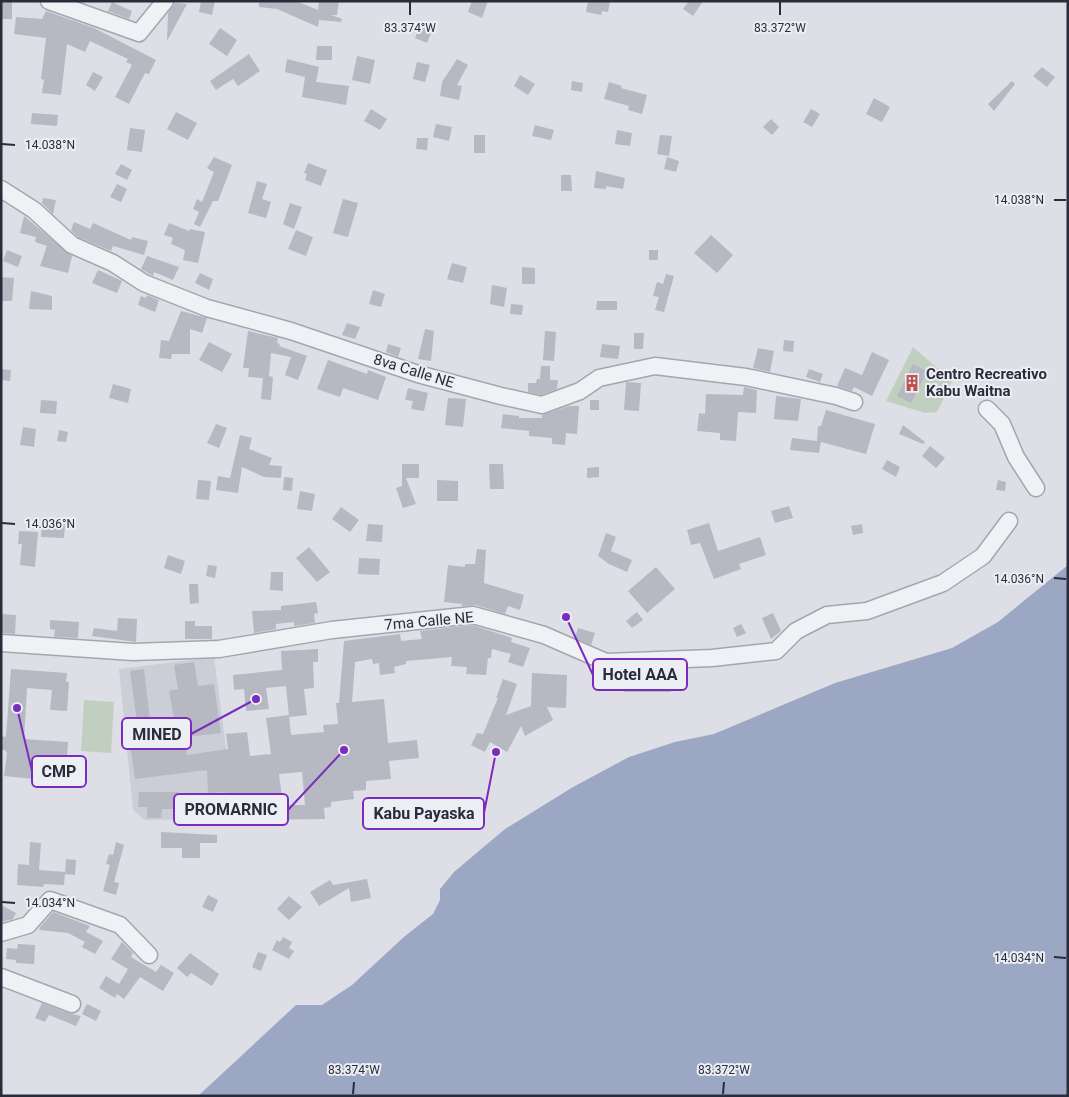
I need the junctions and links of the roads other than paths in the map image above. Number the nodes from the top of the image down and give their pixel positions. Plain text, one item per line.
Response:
1 (49, 1) edge
2 (165, 1) edge
3 (1, 189) edge
4 (854, 402) dead end
5 (987, 409) dead end
6 (1036, 488) dead end
7 (1009, 521) dead end
8 (1, 643) edge
9 (1, 933) edge
10 (149, 954) dead end
11 (1, 977) edge
12 (72, 1004) dead end

1 - 2 street
3 - 4 street, 8va Calle NE
5 - 6 street
7 - 8 street, 7ma Calle NE
9 - 10 street
11 - 12 street

